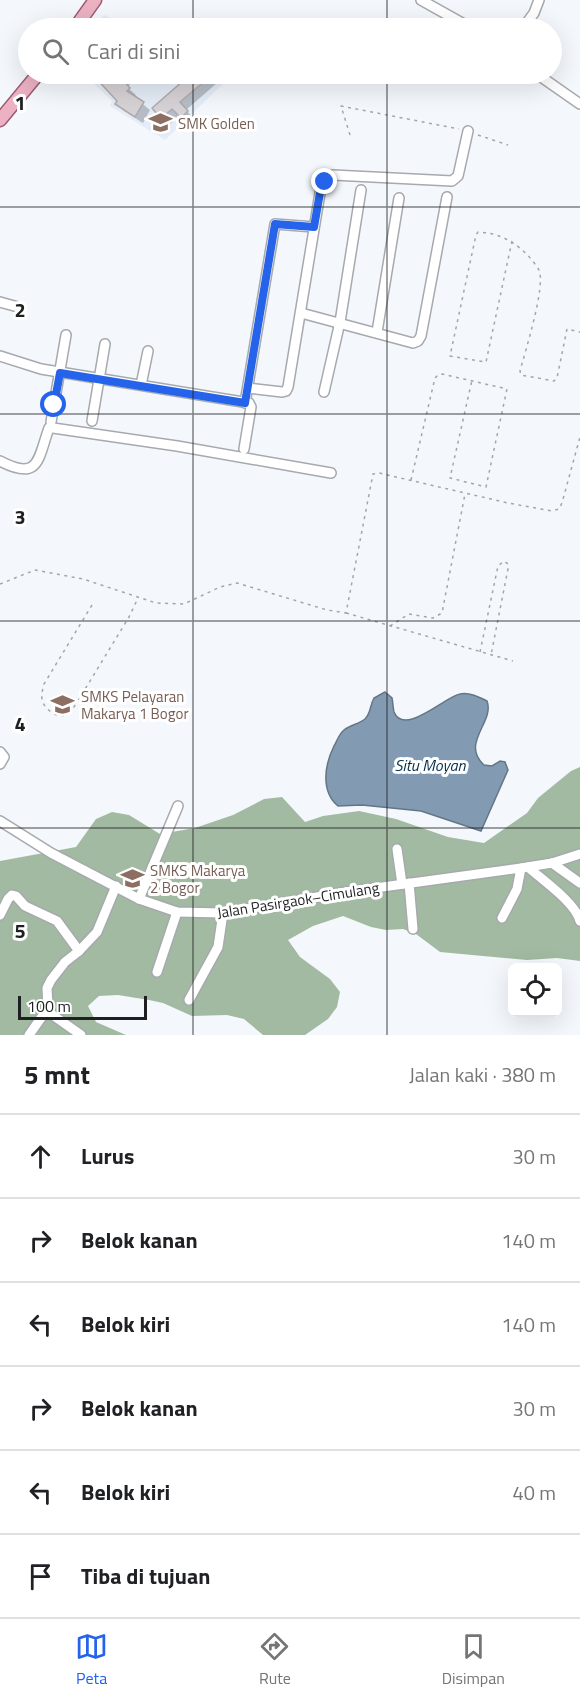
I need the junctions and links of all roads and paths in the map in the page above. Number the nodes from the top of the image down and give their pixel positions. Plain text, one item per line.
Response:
1 (95, 0) edge
2 (421, 0) edge
3 (539, 0) edge
4 (83, 18) edge
5 (453, 18) edge
6 (531, 18) edge
7 (29, 84) edge
8 (551, 84) edge
9 (580, 104) edge
10 (0, 118) edge
11 (468, 131) junction
12 (350, 135) dead end
13 (508, 146) dead end
14 (361, 190) dead end
15 (447, 197) dead end
16 (399, 198) dead end
17 (314, 227) junction
18 (512, 241) junction
19 (0, 303) edge
20 (18, 307) dead end
21 (301, 313) junction
22 (340, 322) junction
23 (377, 332) junction
24 (580, 332) edge
25 (66, 335) dead end
26 (105, 344) dead end
27 (148, 351) dead end
28 (0, 356) edge
29 (60, 373) junction
30 (100, 378) junction
31 (472, 380) junction
32 (141, 385) junction
33 (248, 388) junction
34 (324, 392) dead end
35 (245, 403) junction
36 (92, 421) dead end
37 (51, 422) dead end
38 (580, 437) edge
39 (244, 449) dead end
40 (0, 461) edge
41 (331, 473) dead end
42 (411, 481) junction
43 (465, 493) junction
44 (0, 584) edge
45 (138, 597) junction
46 (92, 605) dead end
47 (346, 613) junction
48 (390, 626) junction
49 (480, 652) junction
50 (491, 655) junction
51 (513, 662) dead end
52 (0, 752) edge
53 (0, 764) edge
54 (178, 806) dead end
55 (0, 821) edge
56 (397, 849) dead end
57 (580, 854) edge
58 (552, 863) junction
59 (524, 868) junction
60 (405, 883) junction
61 (580, 883) edge
62 (116, 886) junction
63 (139, 899) junction
64 (177, 912) junction
65 (223, 913) junction
66 (0, 915) edge
67 (502, 918) dead end
68 (580, 921) edge
69 (413, 929) dead end
70 (79, 951) junction
71 (157, 972) dead end
72 (189, 1000) dead end
73 (47, 1011) junction
74 (29, 1035) edge
75 (81, 1035) edge

1 - 4 main road
2 - 5 street
3 - 6 street
7 - 10 main road
8 - 9 street
11 - 12 path
11 - 13 path
11 - 17 street
14 - 22 street
15 - 23 street
16 - 23 street
17 - 21 street
17 - 33 street
18 - 18 path
18 - 24 path
19 - 20 street
21 - 22 street
21 - 33 street
22 - 23 street
22 - 34 street
25 - 29 street
26 - 30 street
27 - 32 street
28 - 29 street
29 - 30 street
29 - 37 street
30 - 32 street
30 - 36 street
31 - 31 path
31 - 42 path
32 - 35 street
33 - 35 street
35 - 39 street
38 - 43 path
40 - 41 street
42 - 43 path
42 - 47 path
43 - 48 path
44 - 45 path
45 - 46 path
45 - 47 path
47 - 48 path
48 - 49 path
49 - 50 path
49 - 50 path
50 - 51 path
52 - 53 street
54 - 63 street
55 - 62 street, Jalan Pasirgaok–Cimulang
56 - 60 street
57 - 58 street, Jalan Pasirgaok–Cimulang
58 - 59 street, Jalan Pasirgaok–Cimulang
58 - 61 street
59 - 60 street, Jalan Pasirgaok–Cimulang
59 - 67 street
59 - 68 street
60 - 65 street, Jalan Pasirgaok–Cimulang
60 - 69 street
62 - 63 street, Jalan Pasirgaok–Cimulang
62 - 70 street
63 - 64 street, Jalan Pasirgaok–Cimulang
64 - 65 street, Jalan Pasirgaok–Cimulang
64 - 71 street
65 - 72 street
66 - 70 street
70 - 73 street
73 - 74 street
73 - 75 street

